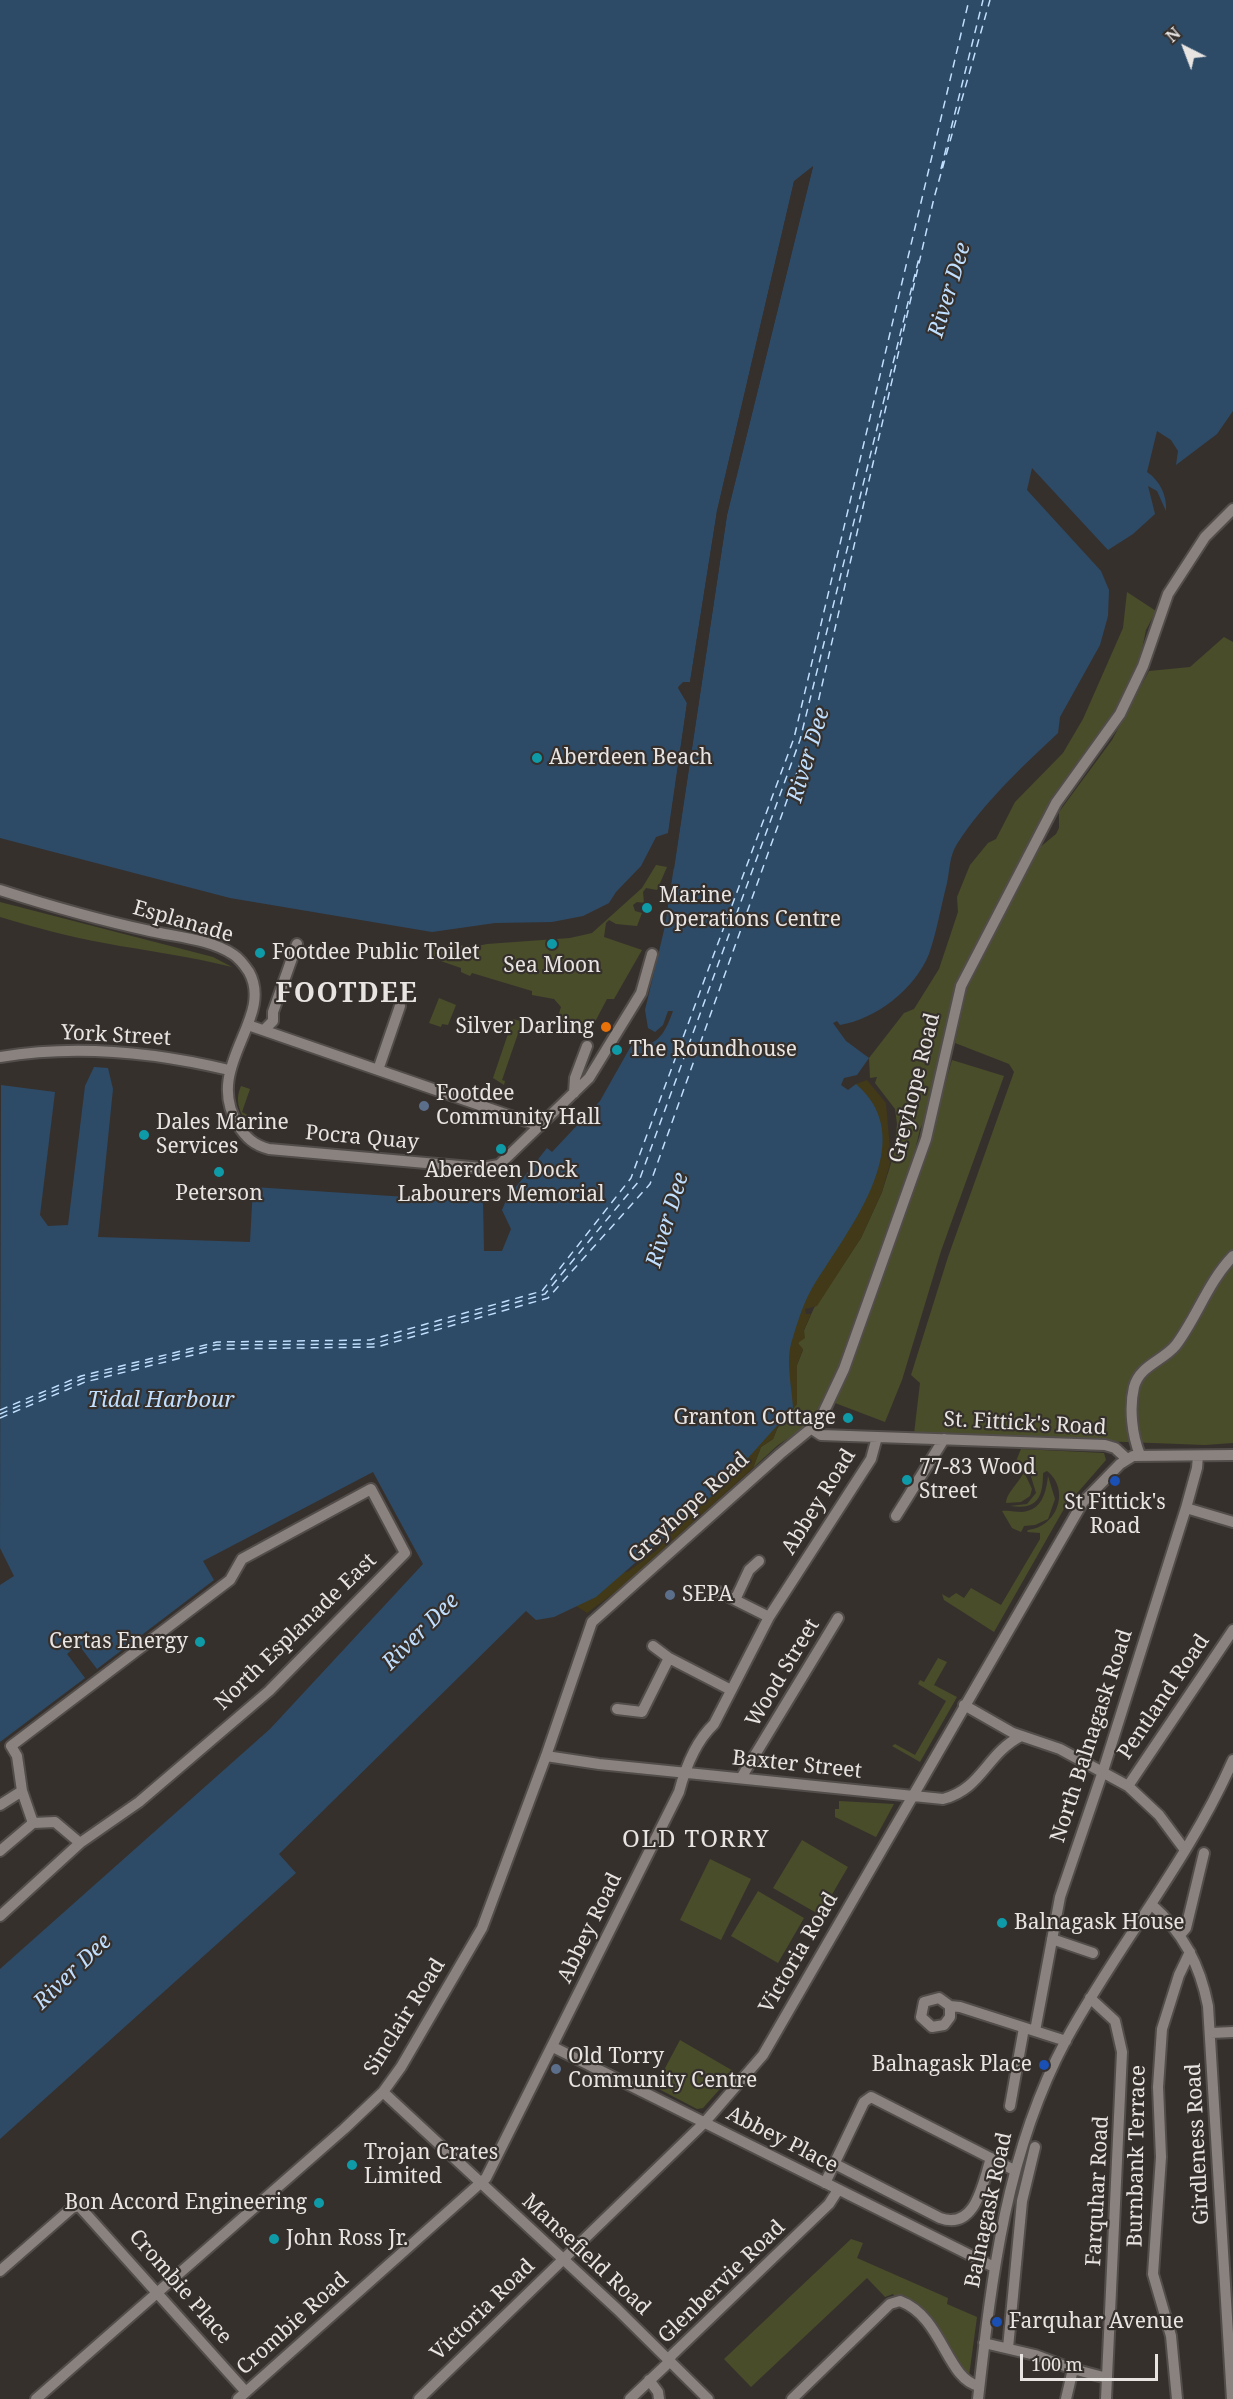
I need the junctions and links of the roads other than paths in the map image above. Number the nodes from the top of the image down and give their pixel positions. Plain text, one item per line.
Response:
1 (1233, 509) edge
2 (0, 890) edge
3 (297, 944) dead end
4 (652, 954) dead end
5 (400, 1006) dead end
6 (248, 1025) junction
7 (264, 1030) junction
8 (587, 1046) dead end
9 (0, 1057) edge
10 (229, 1070) junction
11 (378, 1070) junction
12 (574, 1093) junction
13 (540, 1126) junction
14 (1233, 1256) edge
15 (812, 1429) junction
16 (877, 1437) junction
17 (944, 1439) junction
18 (1140, 1455) junction
19 (1233, 1455) edge
20 (1198, 1456) junction
21 (1127, 1459) junction
22 (1186, 1508) junction
23 (896, 1516) dead end
24 (1233, 1522) edge
25 (759, 1561) dead end
26 (719, 1592) dead end
27 (735, 1600) junction
28 (769, 1617) junction
29 (838, 1618) dead end
30 (1233, 1630) edge
31 (587, 1632) joint
32 (653, 1646) dead end
33 (669, 1658) junction
34 (731, 1690) junction
35 (964, 1705) junction
36 (617, 1709) dead end
37 (1021, 1736) junction
38 (546, 1756) junction
39 (1233, 1760) edge
40 (1103, 1771) junction
41 (684, 1773) junction
42 (741, 1778) junction
43 (1128, 1785) junction
44 (22, 1791) junction
45 (911, 1797) junction
46 (0, 1805) edge
47 (33, 1823) junction
48 (80, 1843) junction
49 (1185, 1850) junction
50 (0, 1851) edge
51 (1204, 1853) dead end
52 (1151, 1904) junction
53 (0, 1916) edge
54 (1180, 1935) junction
55 (1052, 1939) junction
56 (1190, 1952) junction
57 (1094, 1953) dead end
58 (1090, 1998) junction
59 (950, 2006) dead end
60 (1024, 2028) junction
61 (1035, 2031) junction
62 (1233, 2032) edge
63 (1211, 2033) junction
64 (1066, 2041) junction
65 (553, 2047) junction
66 (383, 2092) junction
67 (1015, 2100) dead end
68 (704, 2123) junction
69 (1035, 2147) dead end
70 (991, 2158) junction
71 (835, 2164) junction
72 (1014, 2170) junction
73 (481, 2183) junction
74 (825, 2183) junction
75 (838, 2190) junction
76 (563, 2259) junction
77 (994, 2267) junction
78 (0, 2271) edge
79 (158, 2292) junction
80 (984, 2343) junction
81 (1008, 2348) junction
82 (669, 2360) junction
83 (1073, 2369) junction
84 (1107, 2378) junction
85 (650, 2380) junction
86 (979, 2386) junction
87 (242, 2396) edge
88 (36, 2399) edge
89 (419, 2399) edge
90 (630, 2399) edge
91 (659, 2399) edge
92 (708, 2399) edge
93 (792, 2399) edge
94 (978, 2399) edge
95 (1066, 2399) edge
96 (1106, 2399) edge
97 (1177, 2399) edge
98 (1232, 2399) edge

1 - 15 street, Greyhope Road
2 - 6 street, Esplanade
3 - 7 street
4 - 12 street, Pocra Quay
5 - 11 street
6 - 7 street
6 - 10 street, Esplanade
7 - 11 street
8 - 12 street
9 - 10 street, York Street
10 - 13 street, Pocra Quay
11 - 13 street
12 - 13 street, Pocra Quay
14 - 18 street
15 - 16 street, St. Fittick's Road
15 - 31 street, Greyhope Road
16 - 17 street, St. Fittick's Road
16 - 28 street, Abbey Road
17 - 21 street, St. Fittick's Road
17 - 23 street
18 - 20 street, St. Fittick's Road
18 - 21 street, St. Fittick's Road
19 - 20 street, St. Fittick's Road
20 - 22 street, North Balnagask Road
21 - 35 street, Victoria Road
22 - 24 street
22 - 40 street, North Balnagask Road
25 - 27 street, Abbey Road
26 - 27 street
27 - 28 street
28 - 34 street, Abbey Road
29 - 42 street, Wood Street
30 - 43 street, Pentland Road
31 - 38 street, Sinclair Road
32 - 33 street
33 - 34 street
33 - 36 street
34 - 41 street, Abbey Road
35 - 37 street
35 - 45 street, Victoria Road
37 - 40 street
37 - 45 street, Baxter Street
38 - 41 street, Baxter Street
38 - 66 street, Sinclair Road
39 - 49 street, Balnagask Road
40 - 43 street
40 - 55 street, North Balnagask Road
41 - 42 street, Baxter Street
41 - 65 street, Abbey Road
42 - 45 street, Baxter Street
43 - 49 street
44 - 46 street
44 - 47 street
44 - 48 street, North Esplanade East
45 - 68 street, Victoria Road
47 - 48 street
47 - 50 street
48 - 53 street, North Esplanade East
49 - 52 street, Balnagask Road
51 - 54 street
52 - 54 street, Girdleness Road
52 - 58 street, Balnagask Road
54 - 56 street, Girdleness Road
55 - 57 street
55 - 61 street, North Balnagask Road
56 - 63 street, Girdleness Road
56 - 97 street, Burnbank Terrace
58 - 64 street, Balnagask Road
58 - 84 street, Farquhar Road
59 - 60 street
60 - 61 street
60 - 67 street
61 - 64 street
62 - 63 street
63 - 98 street, Girdleness Road
64 - 72 street, Balnagask Road
65 - 68 street, Abbey Place
65 - 73 street, Abbey Road
66 - 73 street, Mansefield Road
66 - 79 street, Sinclair Road
68 - 74 street, Abbey Place
68 - 76 street, Victoria Road
69 - 81 street
70 - 71 street
70 - 71 street
70 - 72 street
71 - 74 street
72 - 77 street, Balnagask Road
73 - 76 street, Mansefield Road
73 - 87 street, Crombie Road
74 - 75 street, Abbey Place
75 - 77 street, Abbey Place
75 - 82 street, Glenbervie Road
76 - 82 street, Mansefield Road
76 - 89 street, Victoria Road
77 - 80 street, Balnagask Road
78 - 79 street, Crombie Place
79 - 87 street, Crombie Place
79 - 88 street, Sinclair Road
80 - 81 street
80 - 86 street, Balnagask Road
81 - 83 street
82 - 85 street, Glenbervie Road
82 - 92 street, Mansefield Road
83 - 84 street
83 - 95 street
84 - 96 street, Farquhar Road
85 - 90 street, Glenbervie Road
85 - 91 street
86 - 93 street
86 - 94 street, Balnagask Road

